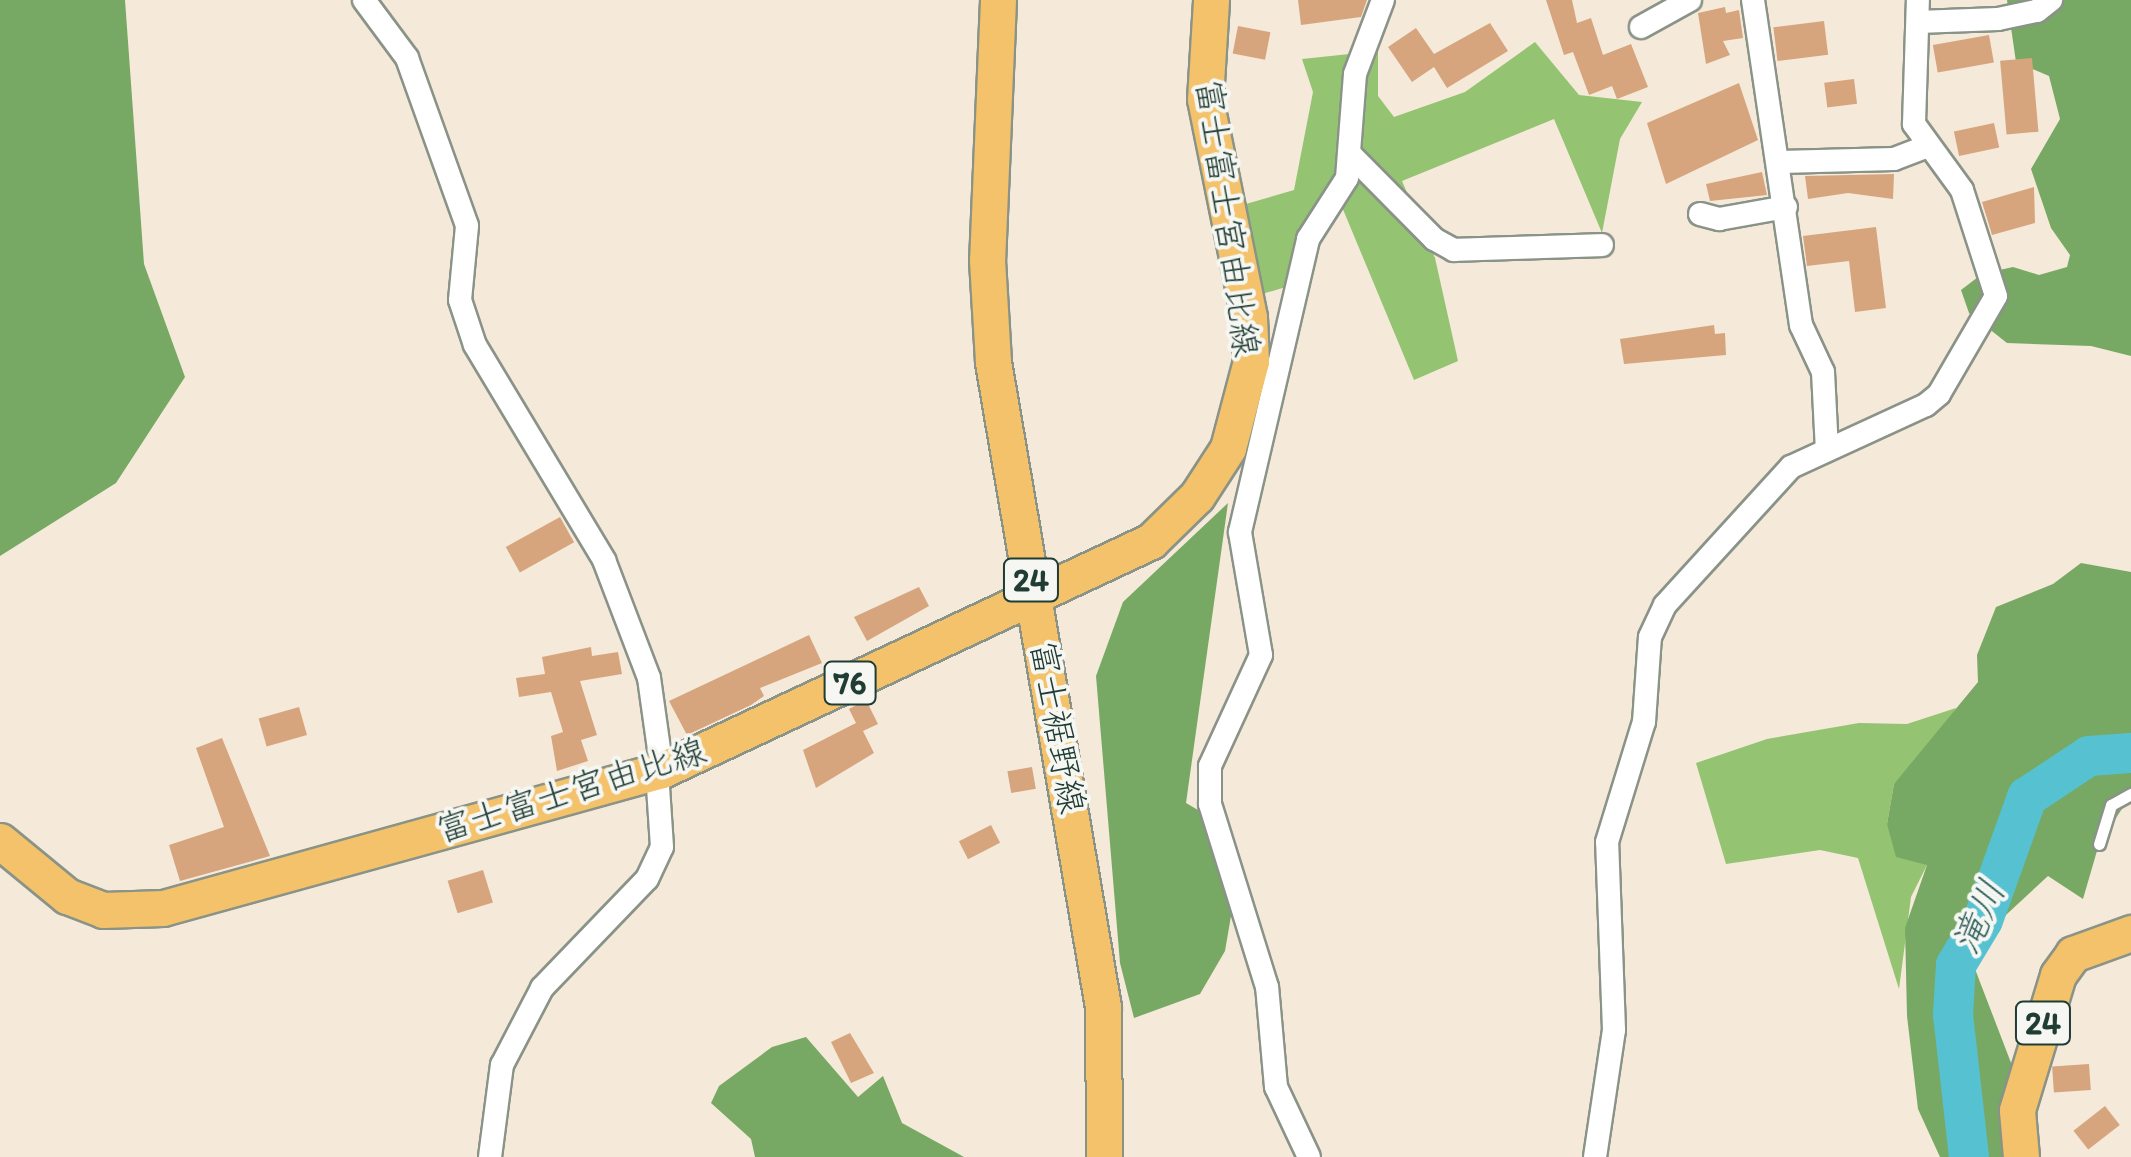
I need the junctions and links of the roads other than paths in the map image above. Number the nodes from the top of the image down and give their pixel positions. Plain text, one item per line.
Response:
1 (364, 0) edge
2 (998, 0) edge
3 (1211, 0) edge
4 (1382, 0) edge
5 (1690, 0) edge
6 (1753, 0) edge
7 (2050, 0) edge
8 (1918, 11) edge
9 (1641, 27) dead end
10 (1925, 147) junction
11 (1350, 153) junction
12 (1780, 162) junction
13 (1786, 207) junction
14 (1700, 214) dead end
15 (1602, 244) dead end
16 (1826, 450) junction
17 (1034, 594) junction
18 (660, 771) junction
19 (2131, 794) edge
20 (0, 841) edge
21 (2099, 844) dead end
22 (2131, 933) edge
23 (490, 1157) edge
24 (1104, 1157) edge
25 (1308, 1157) edge
26 (1595, 1157) edge
27 (2021, 1157) edge

1 - 18 street
2 - 17 main road, 富士裾野線 / 24
3 - 17 main road, 富士富士宮由比線 / 76
4 - 11 street
5 - 9 street
6 - 12 street
7 - 8 street
8 - 10 street
10 - 12 street
10 - 16 street
11 - 15 street
11 - 25 street
12 - 13 street
13 - 14 street
13 - 16 street
16 - 26 street
17 - 18 main road, 富士富士宮由比線 / 76
17 - 24 main road, 富士裾野線 / 24
18 - 20 main road, 富士富士宮由比線 / 76
18 - 23 street
19 - 21 lane
22 - 27 main road, 24

